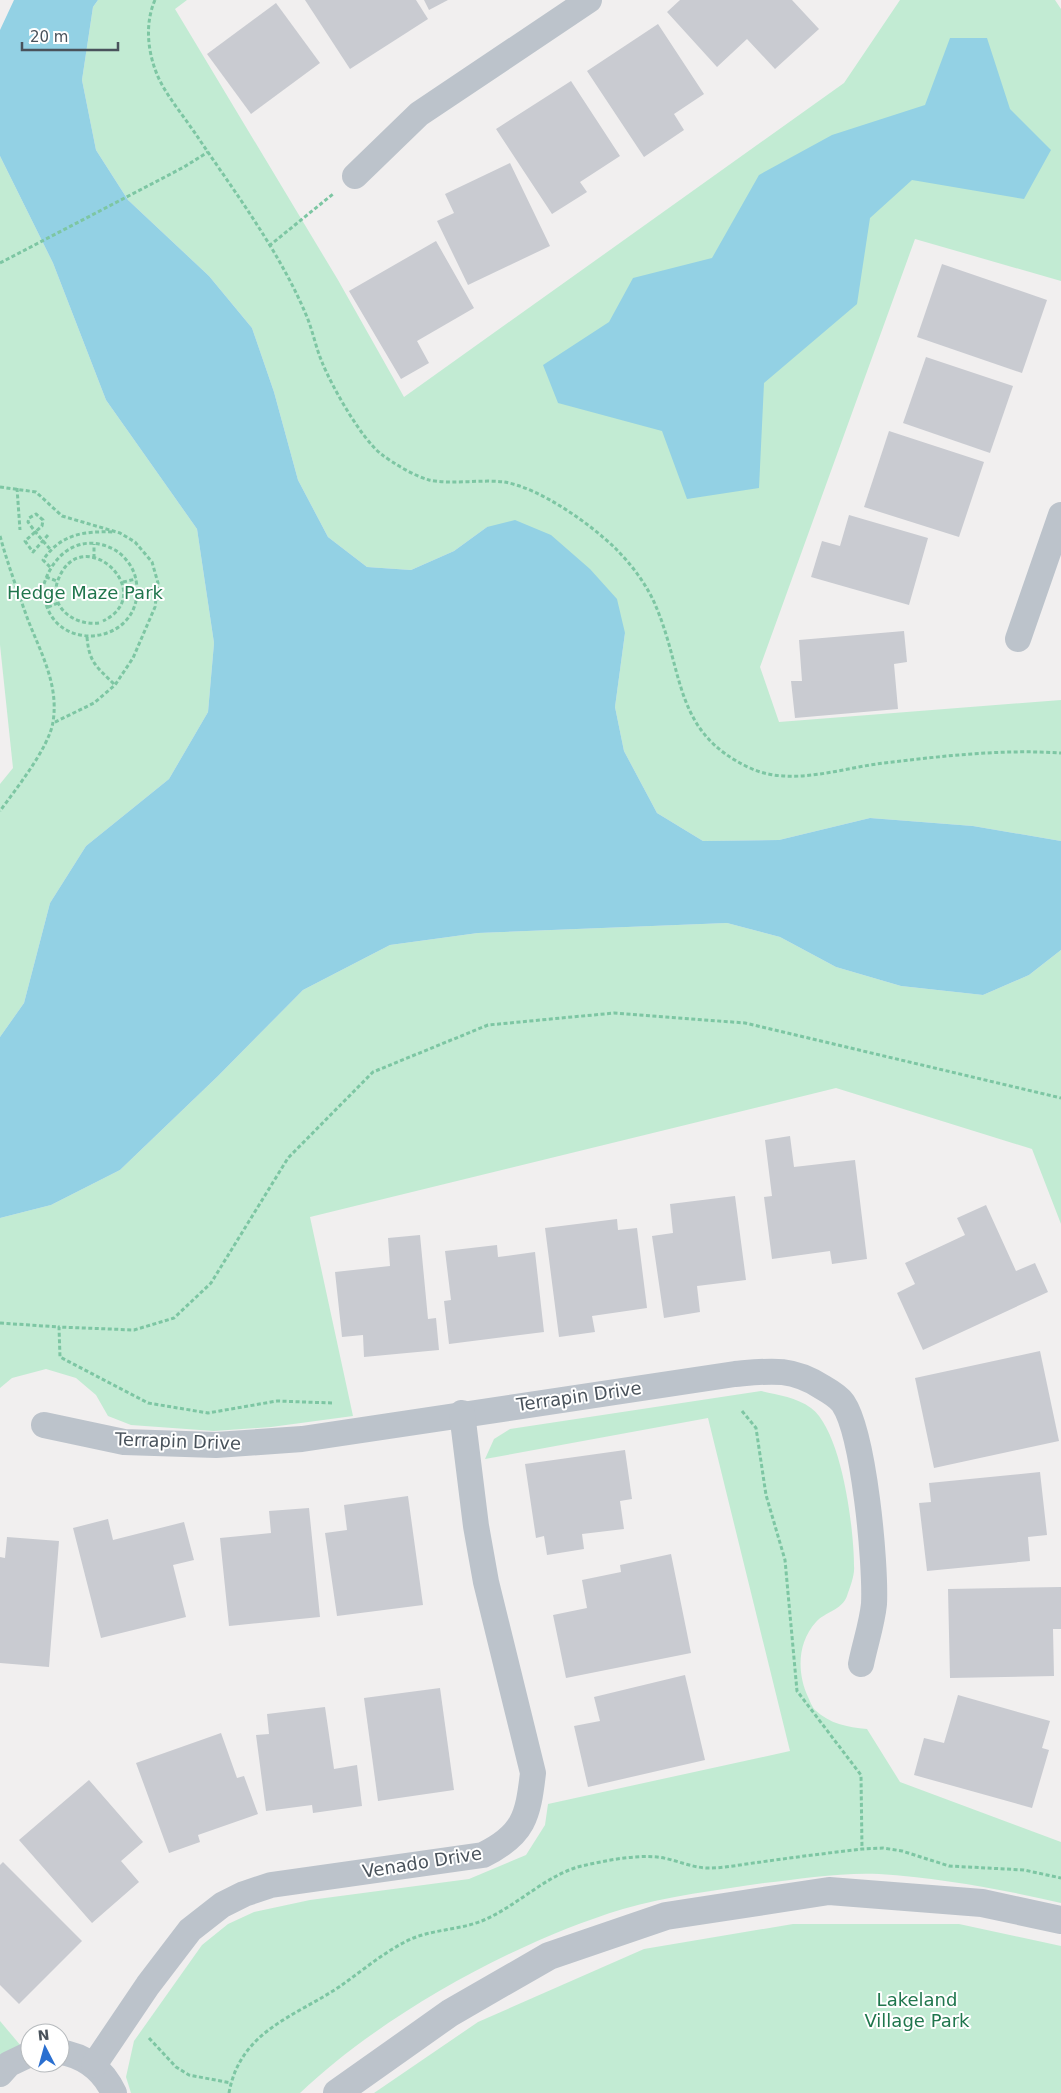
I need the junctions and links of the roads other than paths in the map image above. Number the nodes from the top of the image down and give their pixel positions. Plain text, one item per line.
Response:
1 (589, 0) edge
2 (355, 176) road end
3 (1061, 515) edge
4 (1018, 639) dead end
5 (462, 1413) junction
6 (44, 1425) dead end
7 (862, 1664) dead end
8 (1061, 1920) edge
9 (70, 2053) edge
10 (20, 2059) edge
11 (94, 2065) junction
12 (0, 2074) edge
13 (114, 2093) edge
14 (337, 2093) edge

1 - 2 street
3 - 4 street
5 - 6 street, Terrapin Drive
5 - 7 street, Terrapin Drive
5 - 11 street, Venado Drive
8 - 14 street
9 - 11 street
10 - 12 street
11 - 13 street

